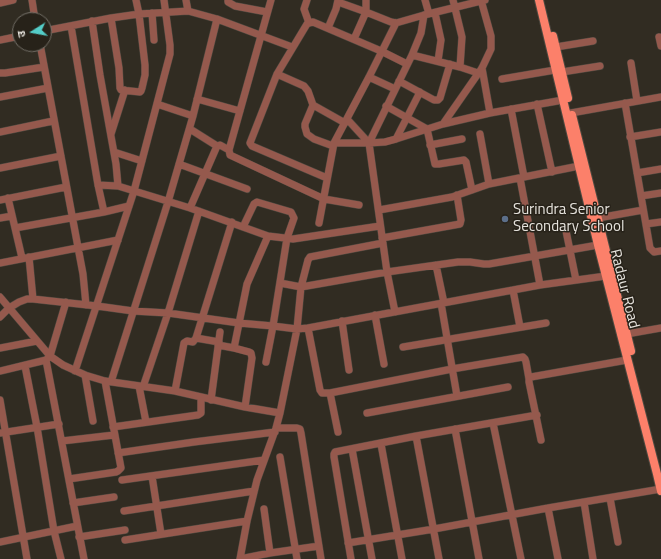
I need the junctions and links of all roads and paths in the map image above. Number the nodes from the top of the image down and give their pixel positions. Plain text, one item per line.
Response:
1 (13, 0) edge
2 (32, 0) edge
3 (136, 0) edge
4 (164, 0) edge
5 (186, 0) edge
6 (228, 0) edge
7 (271, 0) edge
8 (306, 0) edge
9 (366, 0) edge
10 (425, 0) edge
11 (483, 0) edge
12 (538, 0) edge
13 (544, 0) edge
14 (338, 1) edge
15 (0, 3) edge
16 (454, 4) edge
17 (188, 11) junction
18 (34, 12) edge
19 (166, 12) junction
20 (268, 12) junction
21 (366, 12) junction
22 (152, 13) junction
23 (139, 14) junction
24 (429, 14) junction
25 (111, 18) junction
26 (217, 19) junction
27 (92, 21) junction
28 (309, 23) junction
29 (396, 23) junction
30 (71, 26) junction
31 (328, 28) junction
32 (52, 30) edge
33 (261, 35) junction
34 (12, 38) edge
35 (659, 38) dead end
36 (354, 39) junction
37 (0, 40) edge
38 (154, 40) dead end
39 (594, 41) dead end
40 (661, 46) edge
41 (292, 47) junction
42 (556, 47) junction
43 (41, 52) edge
44 (381, 52) junction
45 (412, 55) junction
46 (438, 61) junction
47 (631, 63) dead end
48 (407, 64) junction
49 (450, 64) junction
50 (44, 66) junction
51 (600, 66) dead end
52 (460, 67) junction
53 (480, 71) junction
54 (559, 71) junction
55 (0, 73) edge
56 (277, 74) junction
57 (369, 77) junction
58 (502, 79) dead end
59 (399, 81) junction
60 (48, 88) junction
61 (395, 89) junction
62 (125, 90) junction
63 (420, 92) junction
64 (661, 96) edge
65 (0, 97) edge
66 (197, 99) junction
67 (563, 100) junction
68 (637, 101) junction
69 (624, 103) junction
70 (157, 104) junction
71 (537, 104) junction
72 (313, 105) junction
73 (386, 106) junction
74 (511, 109) junction
75 (240, 111) junction
76 (490, 113) junction
77 (571, 113) junction
78 (193, 116) junction
79 (407, 117) junction
80 (53, 121) junction
81 (346, 121) junction
82 (443, 124) junction
83 (190, 129) junction
84 (427, 129) junction
85 (0, 132) edge
86 (661, 132) edge
87 (480, 134) dead end
88 (111, 135) junction
89 (630, 137) junction
90 (396, 139) junction
91 (462, 139) dead end
92 (369, 143) junction
93 (333, 144) junction
94 (430, 145) junction
95 (217, 146) junction
96 (229, 150) junction
97 (114, 152) junction
98 (61, 156) junction
99 (142, 161) junction
100 (179, 164) junction
101 (579, 166) junction
102 (0, 168) edge
103 (661, 169) edge
104 (552, 172) junction
105 (205, 173) junction
106 (637, 173) junction
107 (327, 178) junction
108 (522, 178) junction
109 (489, 184) junction
110 (98, 185) junction
111 (118, 186) junction
112 (66, 188) junction
113 (247, 189) dead end
114 (472, 190) junction
115 (134, 191) junction
116 (661, 193) edge
117 (458, 195) junction
118 (641, 196) junction
119 (8, 198) junction
120 (324, 199) junction
121 (0, 200) edge
122 (168, 202) junction
123 (359, 205) dead end
124 (129, 206) junction
125 (190, 208) junction
126 (379, 210) junction
127 (643, 210) junction
128 (199, 211) junction
129 (104, 212) junction
130 (12, 216) junction
131 (72, 217) junction
132 (0, 218) edge
133 (598, 218) junction
134 (232, 222) junction
135 (661, 222) edge
136 (319, 223) dead end
137 (646, 224) junction
138 (380, 226) junction
139 (565, 226) dead end
140 (244, 227) junction
141 (15, 228) junction
142 (268, 236) junction
143 (287, 238) junction
144 (118, 240) junction
145 (383, 240) junction
146 (598, 245) junction
147 (78, 247) junction
148 (570, 250) junction
149 (661, 251) edge
150 (535, 256) junction
151 (26, 257) junction
152 (0, 263) edge
153 (436, 265) junction
154 (387, 272) junction
155 (606, 276) junction
156 (576, 280) junction
157 (280, 283) junction
158 (540, 285) junction
159 (300, 287) junction
160 (513, 290) junction
161 (0, 297) edge
162 (33, 299) junction
163 (66, 302) junction
164 (442, 303) junction
165 (86, 305) junction
166 (97, 306) junction
167 (9, 308) junction
168 (133, 311) junction
169 (395, 312) junction
170 (168, 314) junction
171 (375, 315) junction
172 (0, 317) edge
173 (202, 318) junction
174 (342, 321) junction
175 (239, 323) junction
176 (546, 323) dead end
177 (273, 326) junction
178 (520, 327) junction
179 (308, 328) junction
180 (661, 328) edge
181 (297, 329) junction
182 (220, 332) dead end
183 (624, 335) junction
184 (196, 338) junction
185 (447, 340) junction
186 (37, 341) junction
187 (218, 344) junction
188 (403, 347) dead end
189 (0, 348) edge
190 (234, 348) junction
191 (48, 358) junction
192 (627, 360) junction
193 (266, 362) dead end
194 (384, 364) dead end
195 (25, 366) junction
196 (452, 369) junction
197 (349, 370) dead end
198 (0, 371) edge
199 (75, 371) junction
200 (85, 375) junction
201 (529, 379) junction
202 (108, 381) junction
203 (141, 387) junction
204 (508, 387) dead end
205 (175, 391) junction
206 (330, 392) junction
207 (457, 396) junction
208 (201, 397) junction
209 (0, 400) edge
210 (211, 400) junction
211 (245, 407) junction
212 (280, 413) junction
213 (367, 413) dead end
214 (537, 415) junction
215 (92, 421) dead end
216 (146, 422) junction
217 (493, 423) junction
218 (59, 424) junction
219 (113, 426) junction
220 (37, 427) junction
221 (276, 430) junction
222 (455, 430) junction
223 (338, 432) dead end
224 (3, 433) edge
225 (114, 434) junction
226 (416, 436) junction
227 (541, 440) dead end
228 (62, 441) junction
229 (382, 444) junction
230 (352, 449) junction
231 (118, 453) junction
232 (280, 457) dead end
233 (264, 460) junction
234 (661, 471) edge
235 (152, 476) junction
236 (69, 479) junction
237 (122, 480) dead end
238 (661, 490) edge
239 (254, 491) junction
240 (114, 497) dead end
241 (610, 498) junction
242 (584, 502) junction
243 (73, 503) junction
244 (157, 506) junction
245 (548, 508) junction
246 (264, 509) dead end
247 (124, 511) dead end
248 (512, 515) junction
249 (247, 521) junction
250 (472, 522) junction
251 (77, 526) junction
252 (434, 529) junction
253 (125, 530) dead end
254 (54, 531) junction
255 (161, 534) junction
256 (397, 535) junction
257 (23, 537) junction
258 (79, 537) junction
259 (124, 540) dead end
260 (369, 540) junction
261 (0, 542) edge
262 (618, 542) dead end
263 (348, 543) junction
264 (319, 546) junction
265 (295, 550) junction
266 (270, 553) junction
267 (27, 559) edge
268 (61, 559) edge
269 (84, 559) edge
270 (297, 559) edge
271 (321, 559) edge
272 (351, 559) edge
273 (372, 559) edge
274 (402, 559) edge
275 (439, 559) edge
276 (479, 559) edge
277 (521, 559) edge
278 (558, 559) edge
279 (593, 559) edge

1 - 15 street
2 - 18 street
3 - 23 street
4 - 19 street
5 - 17 street
6 - 20 street
7 - 20 street
8 - 28 street
9 - 21 street
10 - 24 street
11 - 16 street
11 - 53 street
12 - 54 main road, Radaur Road
13 - 42 main road, Radaur Road
14 - 21 street
14 - 31 street
16 - 24 street
16 - 52 street
17 - 19 street
17 - 26 street
19 - 22 street
19 - 70 street
20 - 33 street
21 - 29 street
21 - 36 street
22 - 23 street
22 - 38 street
23 - 25 street
23 - 62 street
24 - 29 street
24 - 45 street
24 - 46 street
25 - 27 street
25 - 62 street
26 - 33 street
26 - 66 street
27 - 30 street
27 - 88 street
28 - 31 street
28 - 41 street
29 - 44 street
30 - 32 street
30 - 110 street
31 - 36 street
33 - 41 street
33 - 75 street
34 - 37 street
35 - 40 street
36 - 44 street
39 - 42 street
41 - 56 street
42 - 54 main road, Radaur Road
43 - 50 street
44 - 48 street
44 - 57 street
45 - 46 street
45 - 48 street
46 - 49 street
47 - 68 street
48 - 59 street
49 - 52 street
49 - 63 street
50 - 55 street
50 - 60 street
51 - 54 street
52 - 53 street
53 - 76 street
53 - 82 street
54 - 58 street
54 - 67 main road, Radaur Road
54 - 77 main road, Radaur Road
56 - 72 street
56 - 107 street
57 - 61 street
57 - 81 street
59 - 61 street
59 - 63 street
60 - 65 street
60 - 80 street
61 - 73 street
62 - 88 street
63 - 79 street
64 - 68 street
66 - 75 street
66 - 78 street
67 - 71 street
67 - 101 main road, Radaur Road
68 - 69 street
69 - 77 street
69 - 89 street
70 - 78 street
70 - 99 street
71 - 74 street
71 - 104 street
72 - 81 street
72 - 93 street
73 - 79 street
73 - 92 street
74 - 76 street
74 - 108 street
75 - 96 street
76 - 82 street
77 - 133 main road, Radaur Road
78 - 83 street
79 - 84 street
79 - 90 street
80 - 85 street
80 - 98 street
81 - 92 street
81 - 93 street
82 - 84 street
83 - 95 street
83 - 100 street
84 - 90 street
84 - 94 street
86 - 89 street
87 - 109 street
88 - 97 street
89 - 106 street
90 - 92 street
91 - 94 street
92 - 93 street
92 - 126 street
93 - 107 street
94 - 114 street
95 - 96 street
95 - 105 street
96 - 120 street
97 - 99 street
97 - 111 street
98 - 102 street
98 - 112 street
99 - 115 street
100 - 105 street
100 - 122 street
101 - 104 street
101 - 146 main road, Radaur Road
103 - 106 street
104 - 108 street
105 - 113 street
105 - 125 street
106 - 118 street
107 - 120 street
108 - 109 street
108 - 150 street
109 - 114 street
110 - 111 street
110 - 129 street
111 - 115 street
112 - 119 street
112 - 131 street
114 - 117 street
115 - 122 street
115 - 124 street
116 - 118 street
117 - 126 street
117 - 145 street
118 - 127 street
119 - 121 street
119 - 130 street
120 - 123 street
120 - 136 street
122 - 125 street
122 - 168 street
124 - 129 street
124 - 144 street
125 - 128 street
126 - 138 street
127 - 133 street
127 - 137 street
128 - 134 street
128 - 170 street
129 - 131 street
130 - 132 street
130 - 141 street
131 - 141 street
131 - 147 street
133 - 183 main road, Radaur Road
134 - 140 street
134 - 173 street
135 - 137 street
137 - 149 street
138 - 143 street
138 - 145 street
139 - 148 street
140 - 142 street
140 - 143 street
141 - 151 street
142 - 143 street
142 - 175 street
143 - 157 street
144 - 147 street
144 - 166 street
145 - 154 street
145 - 159 street
146 - 148 street
146 - 155 main road, Radaur Road
147 - 151 street
147 - 165 street
148 - 150 street
148 - 156 street
150 - 153 street
150 - 158 street
151 - 152 street
151 - 162 street
153 - 154 street
153 - 164 street
154 - 159 street
154 - 169 street
155 - 156 street
155 - 183 main road, Radaur Road
156 - 158 street
157 - 159 street
157 - 177 street
158 - 160 street
159 - 181 street
160 - 164 street
160 - 178 street
161 - 167 street
162 - 163 street
162 - 167 street
163 - 165 street
163 - 191 street
164 - 169 street
164 - 185 street
165 - 166 street
166 - 168 street
166 - 199 street
167 - 172 street
167 - 186 street
168 - 170 street
168 - 202 street
169 - 171 street
170 - 173 street
170 - 203 street
171 - 174 street
171 - 194 street
173 - 175 street
173 - 184 street
174 - 179 street
174 - 197 street
175 - 177 street
175 - 190 street
176 - 178 street
177 - 181 street
177 - 193 street
178 - 185 street
179 - 181 street
179 - 206 street
180 - 183 street
181 - 212 street
182 - 187 street
183 - 192 main road, Radaur Road
183 - 234 main road, Radaur Road
184 - 187 street
184 - 205 street
185 - 188 street
185 - 196 street
186 - 189 street
186 - 191 street
187 - 190 street
187 - 210 street
190 - 211 street
191 - 195 street
191 - 199 street
191 - 218 street
192 - 201 street
192 - 238 main road, Radaur Road
195 - 198 street
195 - 220 street
196 - 201 street
196 - 206 street
196 - 207 street
199 - 200 street
200 - 202 street
200 - 215 street
201 - 214 street
202 - 203 street
202 - 219 street
203 - 205 street
203 - 216 street
204 - 207 street
205 - 208 street
206 - 223 street
207 - 213 street
208 - 210 street
208 - 216 street
209 - 224 street
210 - 211 street
211 - 212 street
212 - 221 street
214 - 217 street
214 - 227 street
216 - 219 street
217 - 222 street
217 - 248 street
218 - 220 street
218 - 228 street
219 - 225 street
220 - 224 street
220 - 254 street
221 - 231 street
221 - 233 street
221 - 264 street
222 - 226 street
222 - 250 street
224 - 257 street
225 - 228 street
225 - 231 street
226 - 229 street
226 - 252 street
228 - 236 street
229 - 230 street
229 - 256 street
230 - 260 street
230 - 263 street
231 - 236 street
232 - 265 street
233 - 235 street
233 - 239 street
235 - 237 street
235 - 244 street
236 - 243 street
238 - 241 street
239 - 244 street
239 - 249 street
240 - 243 street
241 - 242 street
241 - 262 street
242 - 245 street
242 - 279 street
243 - 251 street
244 - 247 street
244 - 255 street
245 - 248 street
245 - 278 street
246 - 266 street
248 - 250 street
248 - 277 street
249 - 255 street
249 - 266 street
250 - 252 street
250 - 276 street
251 - 254 street
251 - 258 street
252 - 256 street
252 - 275 street
253 - 258 street
254 - 257 street
254 - 268 street
255 - 259 street
256 - 260 street
256 - 274 street
257 - 261 street
257 - 267 street
258 - 269 street
260 - 263 street
260 - 273 street
263 - 272 street
264 - 265 street
264 - 271 street
265 - 266 street
265 - 270 street

